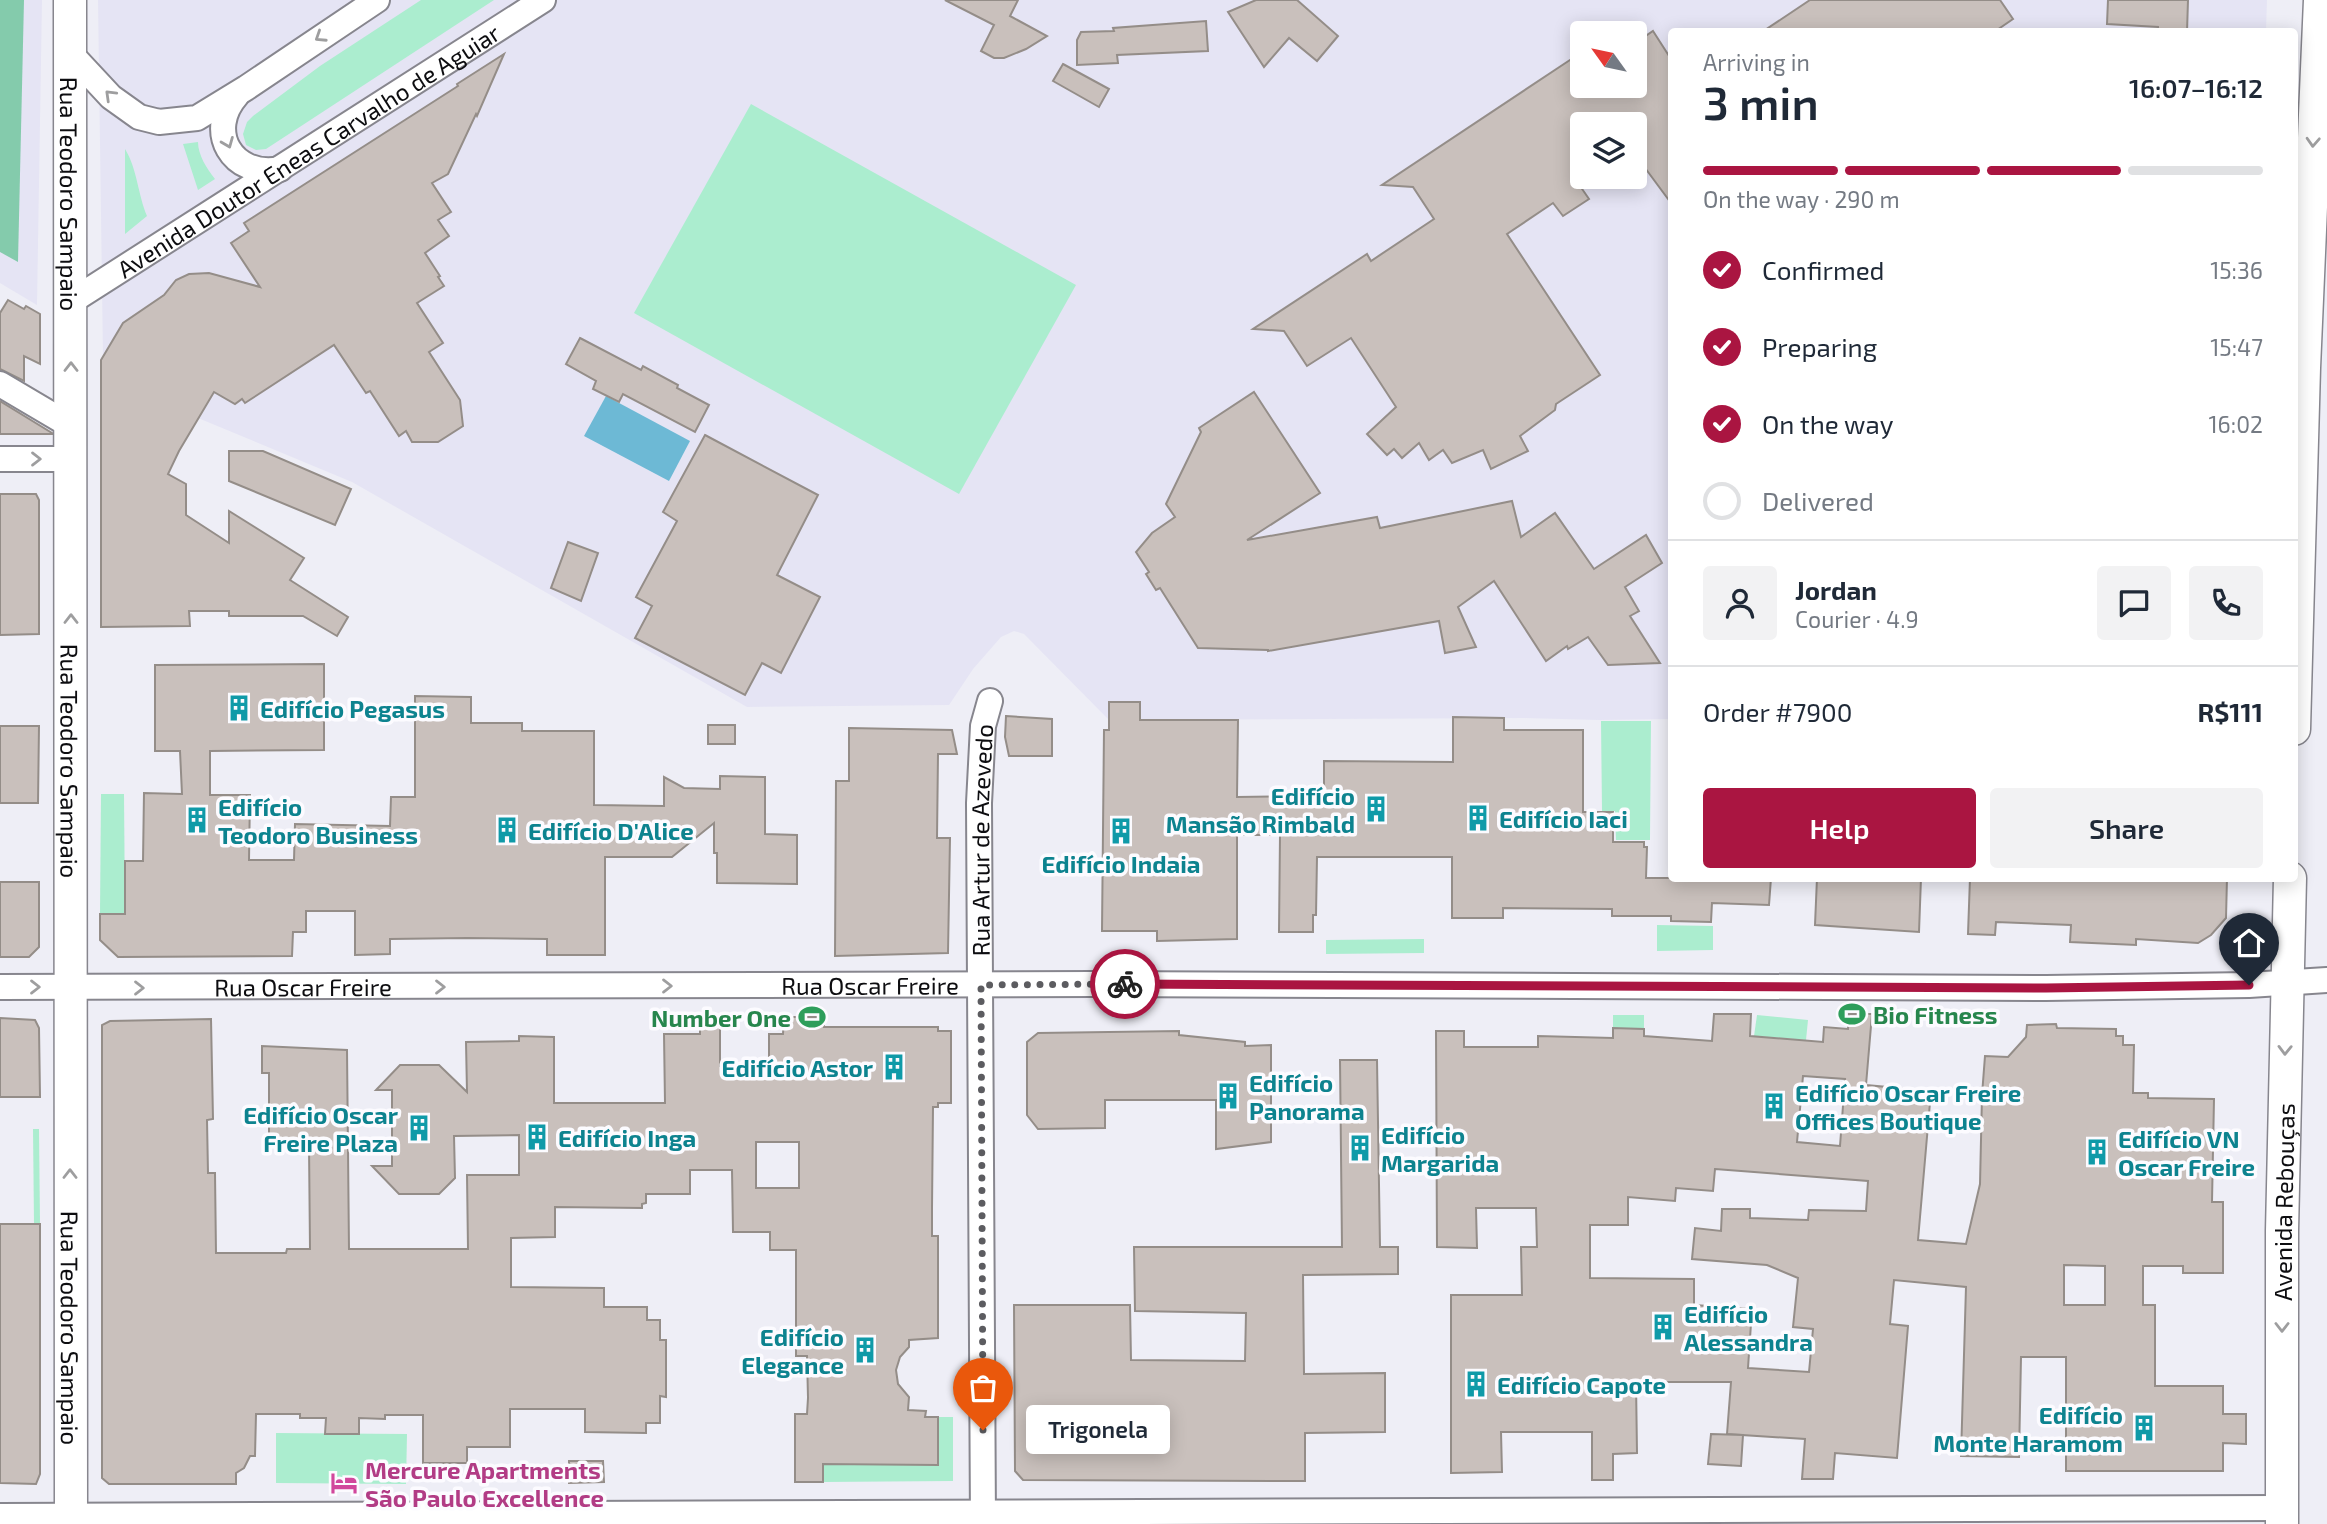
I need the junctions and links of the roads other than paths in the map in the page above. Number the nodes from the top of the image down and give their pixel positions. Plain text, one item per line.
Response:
1 (70, 0) edge
2 (377, 0) edge
3 (543, 0) edge
4 (2320, 0) edge
5 (70, 53) junction
6 (246, 88) junction
7 (280, 169) junction
8 (72, 300) junction
9 (0, 384) edge
10 (71, 426) junction
11 (0, 459) edge
12 (71, 459) junction
13 (2298, 585) edge
14 (990, 701) dead end
15 (2290, 882) edge
16 (2327, 980) edge
17 (2287, 982) junction
18 (981, 985) junction
19 (0, 987) edge
20 (70, 987) junction
21 (0, 1516) edge
22 (2281, 1516) edge
23 (983, 1518) edge
24 (71, 1520) edge

1 - 5 main road, Rua Teodoro Sampaio
2 -> 6 street
3 - 7 street, Avenida Doutor Eneas Carvalho de Aguiar
4 -> 13 main road
6 -> 5 street
5 - 8 main road, Rua Teodoro Sampaio
6 -> 7 street
7 - 8 street, Avenida Doutor Eneas Carvalho de Aguiar
10 -> 8 main road, Rua Teodoro Sampaio
9 - 10 street
10 - 12 main road, Rua Teodoro Sampaio
11 -> 12 street
20 -> 12 main road, Rua Teodoro Sampaio
14 - 18 street, Rua Artur de Azevedo
15 - 17 main road, Avenida Rebouças
16 - 17 street, Rua Oscar Freire
17 - 18 street, Rua Oscar Freire
17 -> 22 main road, Avenida Rebouças
20 -> 18 street, Rua Oscar Freire
18 - 23 street, Rua Artur de Azevedo
19 -> 20 street, Rua Oscar Freire
24 -> 20 main road, Rua Teodoro Sampaio
21 - 24 street
22 - 23 street
23 - 24 street

